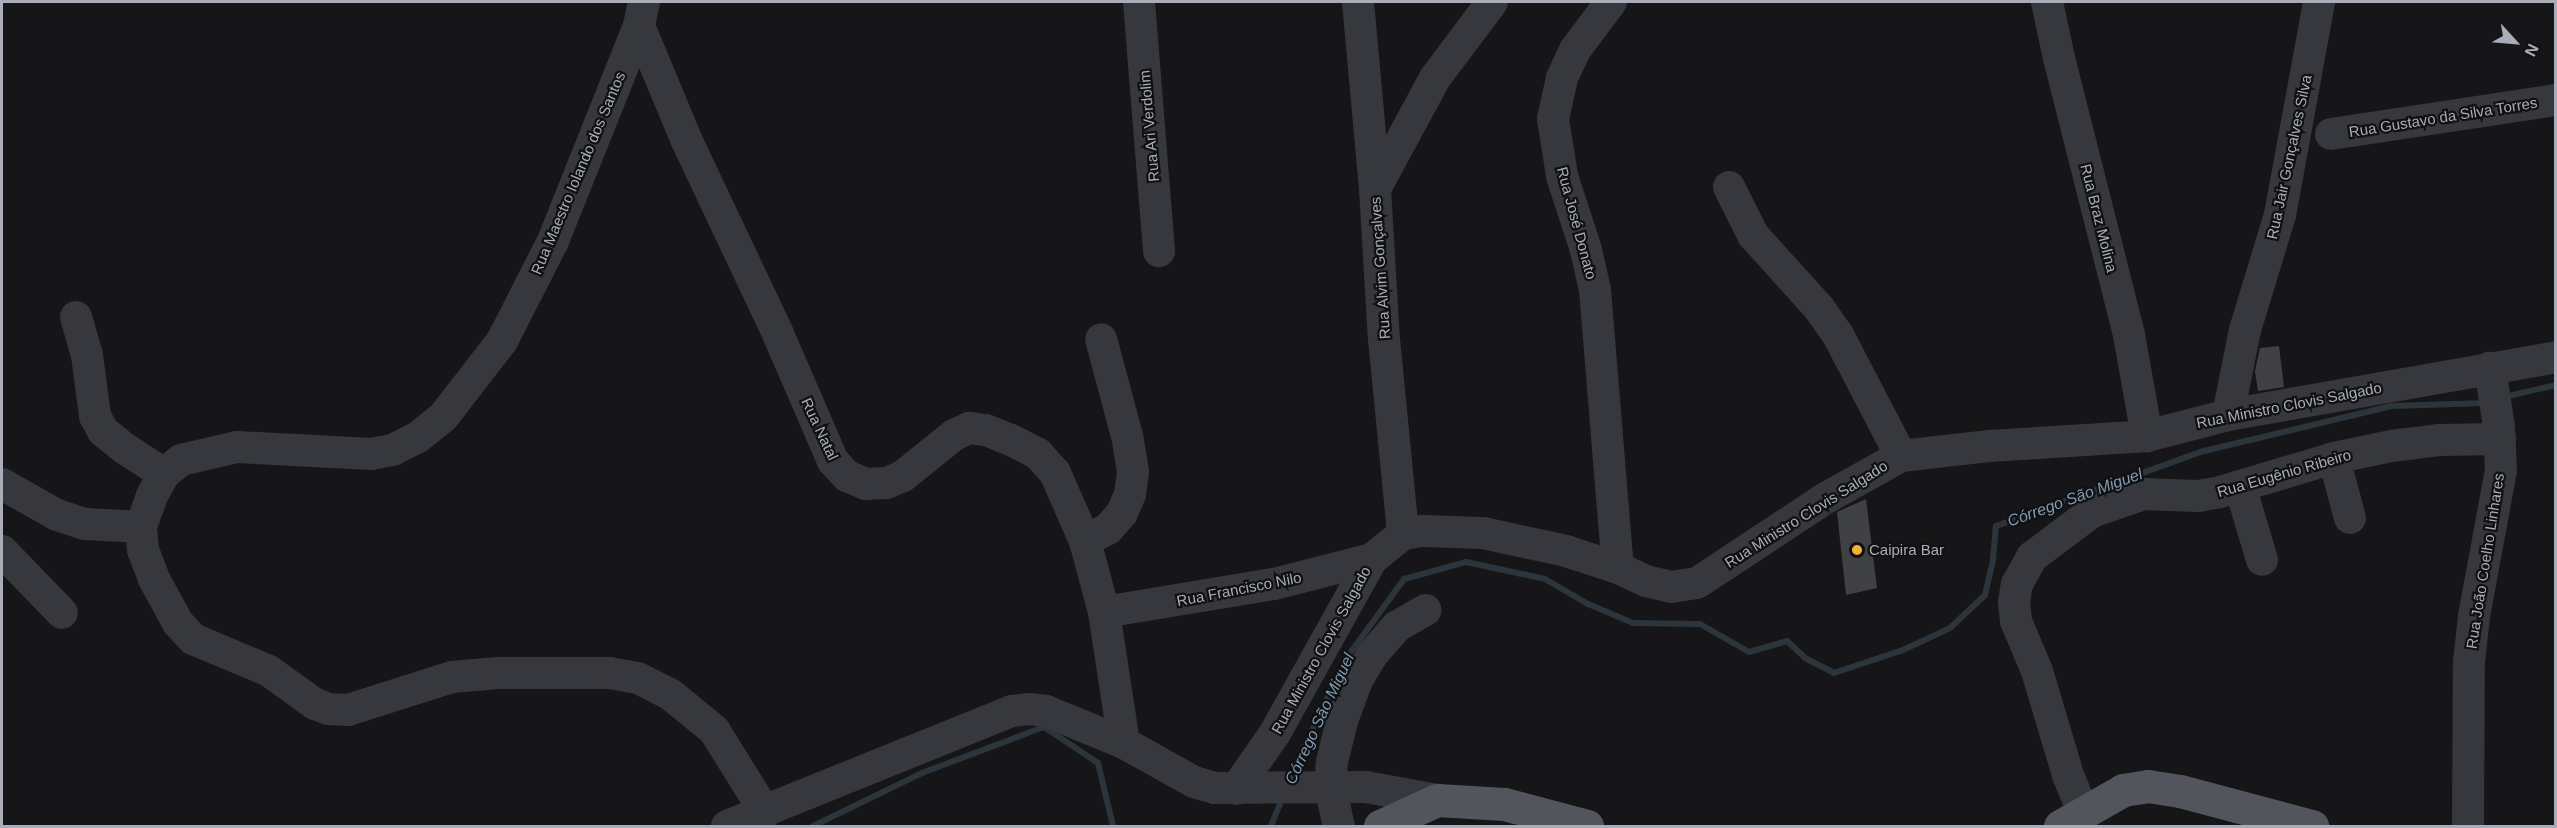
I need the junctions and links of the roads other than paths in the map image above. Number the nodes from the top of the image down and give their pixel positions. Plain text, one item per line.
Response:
1 (1138, 2) edge
2 (1358, 2) edge
3 (1492, 2) edge
4 (1611, 2) edge
5 (2048, 2) edge
6 (2319, 2) edge
7 (642, 14) edge
8 (2556, 100) edge
9 (2331, 135) dead end
10 (1729, 187) dead end
11 (1375, 189) junction
12 (1159, 251) dead end
13 (76, 317) dead end
14 (1101, 339) dead end
15 (2556, 357) edge
16 (2491, 374) junction
17 (2228, 415) junction
18 (2499, 433) junction
19 (2147, 436) junction
20 (1901, 456) junction
21 (2334, 458) junction
22 (164, 474) junction
23 (2, 484) edge
24 (2240, 486) junction
25 (2350, 518) dead end
26 (141, 527) junction
27 (1403, 534) junction
28 (1085, 541) junction
29 (2, 551) edge
30 (1372, 559) junction
31 (2262, 560) dead end
32 (1618, 568) junction
33 (1425, 610) dead end
34 (1104, 612) junction
35 (62, 614) dead end
36 (1124, 743) junction
37 (1324, 788) junction
38 (1244, 789) junction
39 (1437, 800) junction
40 (765, 812) junction
41 (2072, 819) edge
42 (2269, 822) edge
43 (727, 826) edge
44 (1339, 826) edge
45 (1380, 826) edge
46 (1587, 826) edge
47 (2312, 826) edge
48 (2468, 826) edge

1 - 12 street, Rua Ari Verdolim
2 - 11 street, Rua Alvim Gonçalves
3 - 11 street
4 - 32 street, Rua José Donato
5 - 19 street, Rua Braz Molina
6 - 17 street, Rua Jair Gonçalves Silva
7 - 22 street, Rua Maestro Iolando dos Santos
7 - 28 street, Rua Natal
8 - 9 street, Rua Gustavo da Silva Torres
10 - 20 street
11 - 27 street, Rua Alvim Gonçalves
13 - 22 street
14 - 28 street
15 - 16 street, Rua Ministro Clovis Salgado
16 - 17 street, Rua Ministro Clovis Salgado
16 - 18 street, Rua João Coelho Linhares
17 - 19 street, Rua Ministro Clovis Salgado
18 - 21 street, Rua Eugênio Ribeiro
18 - 48 street, Rua João Coelho Linhares
19 - 20 street, Rua Ministro Clovis Salgado
20 - 32 street, Rua Ministro Clovis Salgado
21 - 24 street, Rua Eugênio Ribeiro
21 - 25 street
22 - 26 street
23 - 26 street
24 - 31 street
24 - 41 street, Rua Eugênio Ribeiro
26 - 40 street
27 - 30 street, Rua Ministro Clovis Salgado
27 - 32 street, Rua Ministro Clovis Salgado
28 - 34 street, Rua Natal
29 - 35 street
30 - 34 street, Rua Francisco Nilo
30 - 38 street, Rua Ministro Clovis Salgado
33 - 37 street
34 - 36 street, Rua Natal
36 - 38 street
36 - 40 street
37 - 38 street
37 - 39 street
37 - 44 street
39 - 45 main road
39 - 46 main road
40 - 43 street
41 - 42 main road
42 - 47 main road

